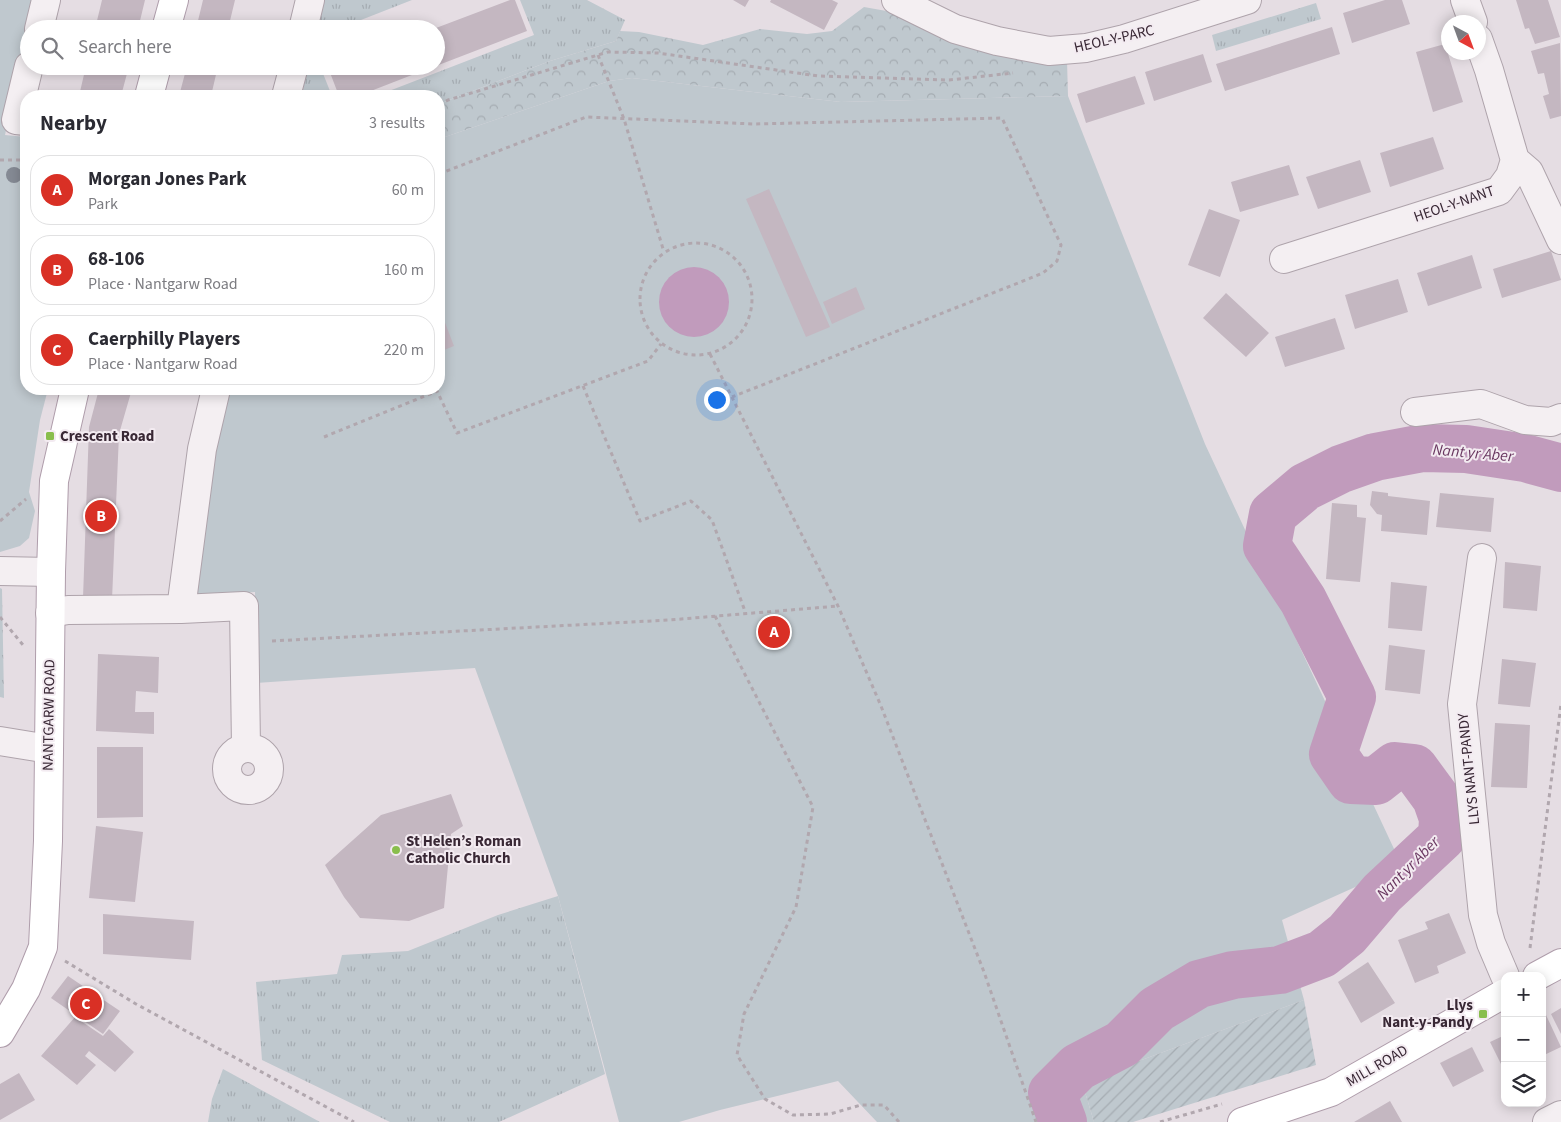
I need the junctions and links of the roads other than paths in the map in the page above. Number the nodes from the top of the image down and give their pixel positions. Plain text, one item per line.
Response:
1 (46, 0) edge
2 (174, 0) edge
3 (310, 0) edge
4 (896, 0) edge
5 (1247, 0) edge
6 (1465, 0) edge
7 (1470, 15) edge
8 (41, 20) edge
9 (168, 20) edge
10 (306, 20) edge
11 (1485, 60) edge
12 (27, 75) edge
13 (155, 75) edge
14 (292, 75) edge
15 (23, 90) edge
16 (151, 90) edge
17 (288, 90) edge
18 (20, 103) edge
19 (20, 120) edge
20 (1515, 160) junction
21 (1561, 240) edge
22 (1284, 259) dead end
23 (74, 395) edge
24 (215, 395) edge
25 (1415, 412) dead end
26 (1561, 418) edge
27 (1482, 558) dead end
28 (0, 571) edge
29 (51, 572) junction
30 (181, 609) junction
31 (50, 613) junction
32 (0, 741) edge
33 (246, 748) dead end
34 (49, 749) junction
35 (1561, 963) edge
36 (1503, 972) edge
37 (1544, 972) edge
38 (1501, 995) edge
39 (0, 1033) edge
40 (1236, 1112) edge
41 (1561, 1115) edge
42 (1546, 1122) edge

1 - 8 street
2 - 9 main road
3 - 10 street
4 - 5 street, HEOL-Y-PARC
6 - 7 street
11 - 20 street
12 - 15 street
13 - 16 main road
14 - 17 street
18 - 19 street
20 - 21 street
20 - 22 street, HEOL-Y-NANT
23 - 29 main road, NANTGARW ROAD
24 - 30 street
25 - 26 street
27 - 36 street, LLYS NANT-PANDY
28 - 29 street
29 - 31 main road, NANTGARW ROAD
30 - 31 street
30 - 33 street
31 - 34 main road, NANTGARW ROAD
32 - 34 street
34 - 39 main road, NANTGARW ROAD
35 - 37 main road
38 - 40 main road, MILL ROAD
41 - 42 street

